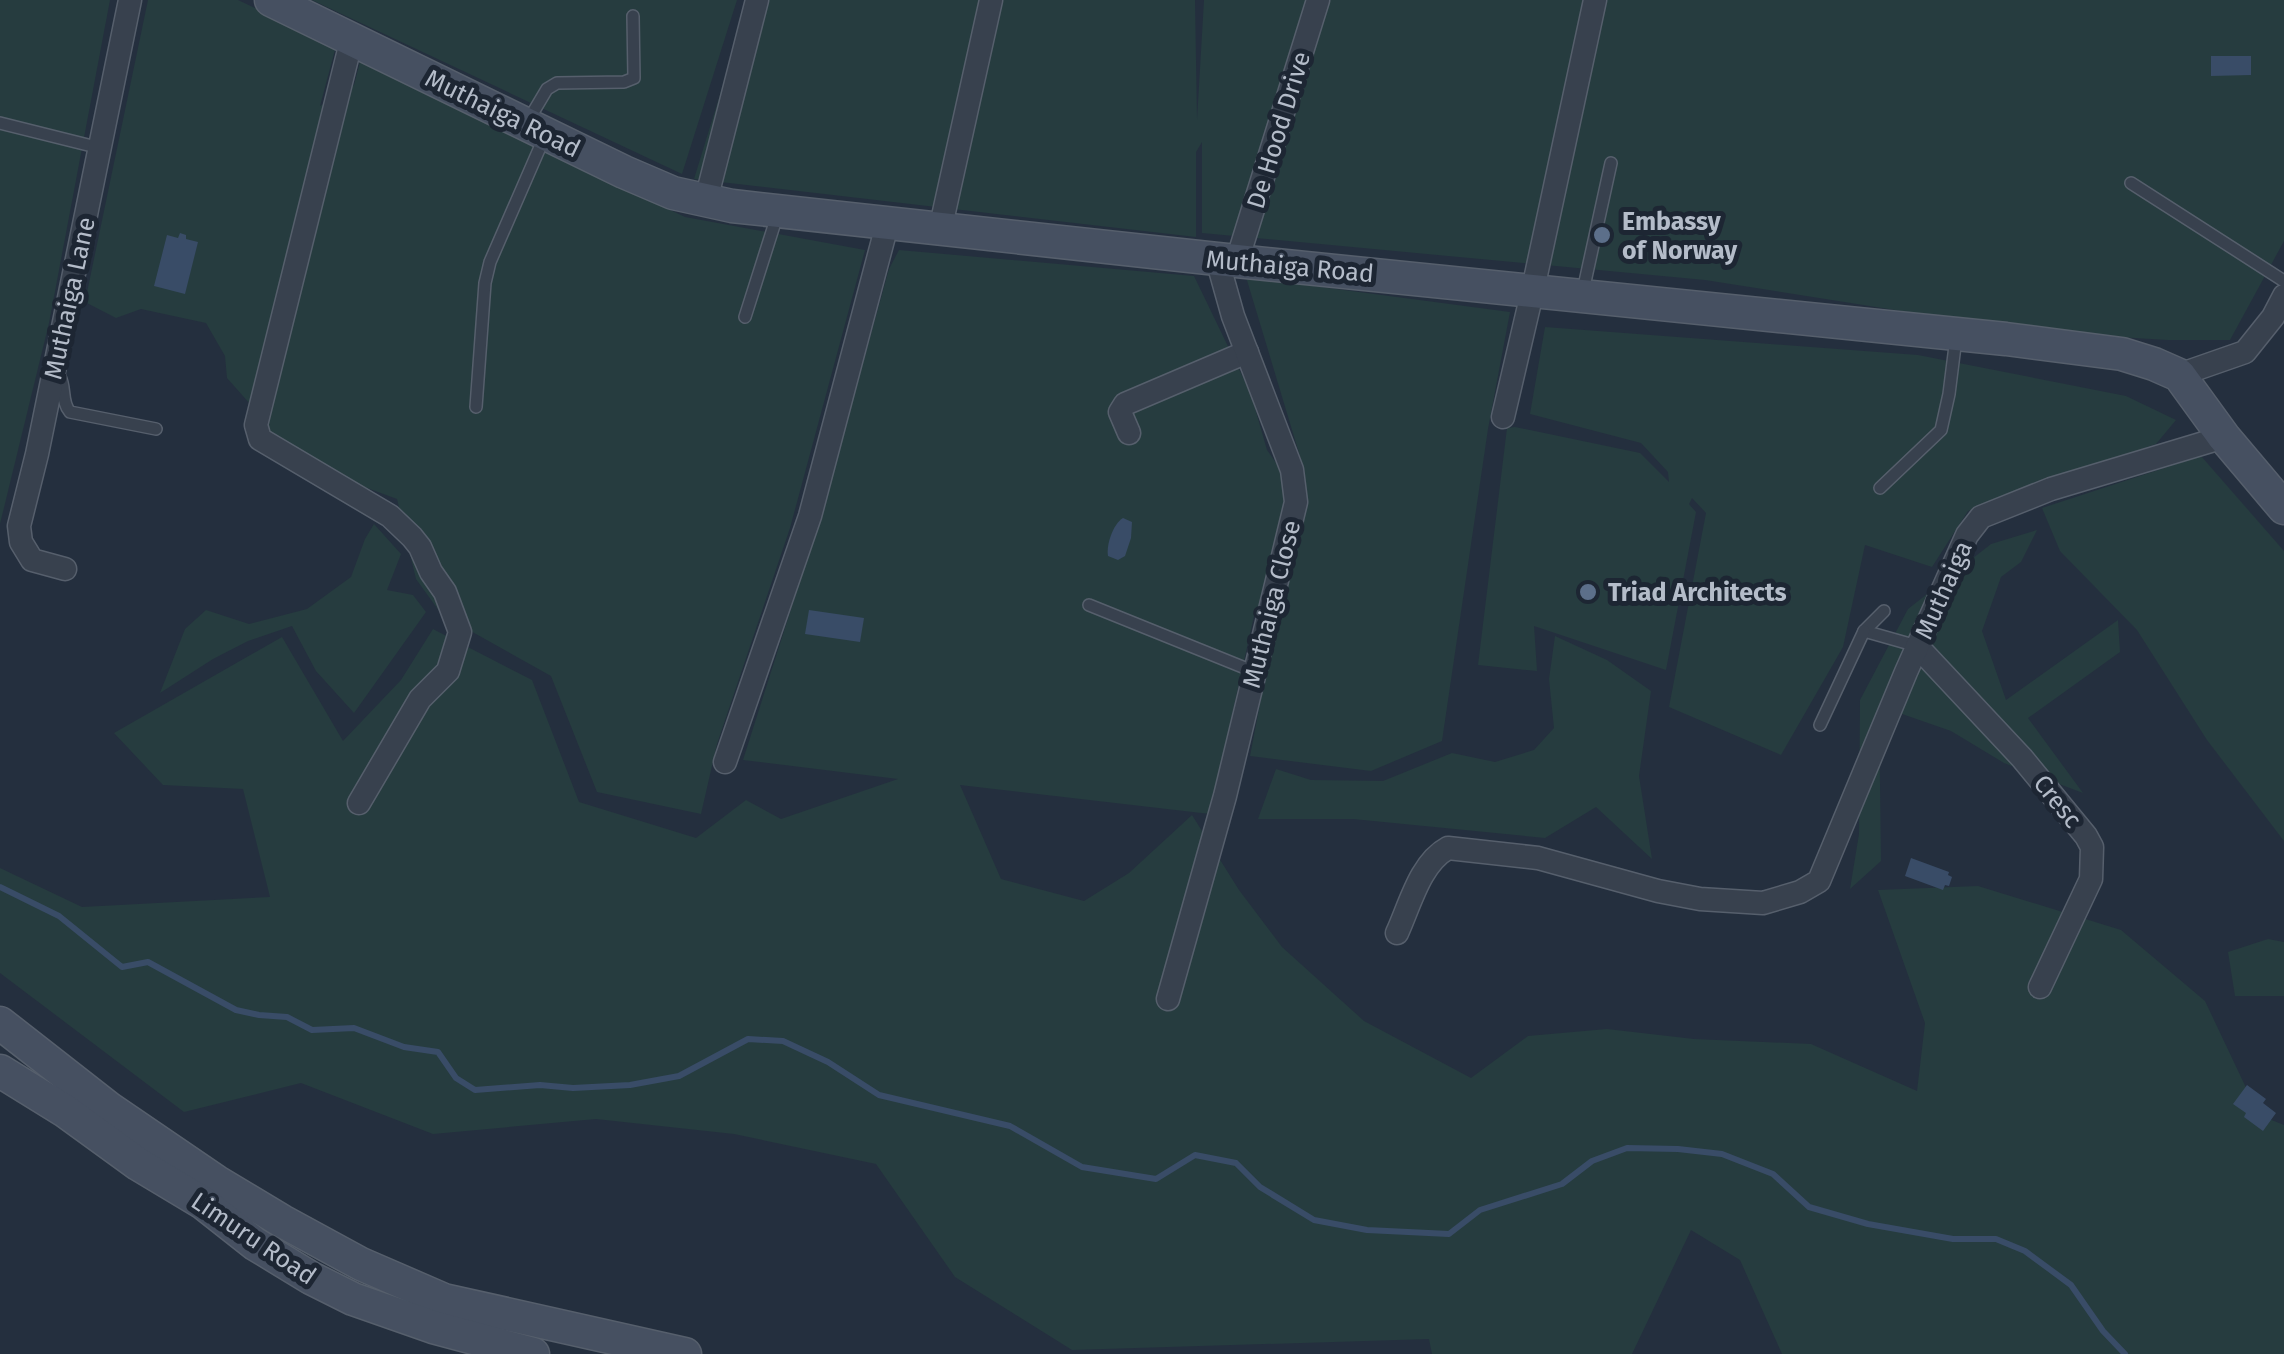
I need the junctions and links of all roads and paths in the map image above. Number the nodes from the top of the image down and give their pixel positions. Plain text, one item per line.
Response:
1 (130, 0) edge
2 (271, 0) edge
3 (757, 0) edge
4 (992, 0) edge
5 (1318, 0) edge
6 (1594, 0) edge
7 (633, 16) dead end
8 (352, 38) junction
9 (0, 123) edge
10 (536, 129) junction
11 (100, 148) junction
12 (1611, 163) dead end
13 (2131, 183) dead end
14 (706, 200) junction
15 (778, 212) junction
16 (887, 225) junction
17 (940, 230) junction
18 (1227, 260) junction
19 (2284, 281) edge
20 (1533, 290) junction
21 (1582, 295) junction
22 (2284, 296) edge
23 (745, 317) dead end
24 (1957, 334) junction
25 (1247, 352) junction
26 (54, 375) junction
27 (2179, 375) junction
28 (476, 407) dead end
29 (1503, 417) dead end
30 (156, 429) dead end
31 (1128, 432) dead end
32 (2224, 438) junction
33 (1880, 488) dead end
34 (2284, 508) edge
35 (65, 569) dead end
36 (1089, 605) dead end
37 (1884, 612) dead end
38 (1864, 631) junction
39 (1918, 646) junction
40 (1255, 672) junction
41 (1820, 725) dead end
42 (726, 762) dead end
43 (359, 803) dead end
44 (1397, 933) dead end
45 (2040, 987) dead end
46 (1168, 999) dead end
47 (0, 1023) edge
48 (0, 1071) edge
49 (533, 1354) edge
50 (686, 1354) edge

1 - 11 street, Muthaiga Lane
2 - 8 main road, Muthaiga Road
3 - 14 street
4 - 17 street
5 - 18 street, De Hood Drive
6 - 20 street
7 - 10 lane
8 - 10 main road, Muthaiga Road
8 - 43 street
9 - 11 lane
10 - 14 main road, Muthaiga Road
10 - 28 lane
11 - 26 street, Muthaiga Lane
12 - 21 lane
13 - 19 lane
14 - 15 main road, Muthaiga Road
15 - 16 main road, Muthaiga Road
15 - 23 lane
16 - 17 main road, Muthaiga Road
16 - 42 street
17 - 18 main road, Muthaiga Road
18 - 20 main road, Muthaiga Road
18 - 25 street, Muthaiga Close
20 - 21 main road, Muthaiga Road
20 - 29 street
21 - 24 main road, Muthaiga Road
22 - 27 street
24 - 27 main road, Muthaiga Road
24 - 33 lane
25 - 31 street
25 - 40 street, Muthaiga Close
26 - 30 lane
26 - 35 street, Muthaiga Lane
27 - 32 main road
32 - 34 main road
32 - 39 street, Muthaiga
36 - 40 lane
37 - 38 lane
38 - 39 lane
38 - 41 lane
39 - 44 street, Muthaiga
39 - 45 street, Cresc
40 - 46 street, Muthaiga Close
47 - 50 main road
48 - 49 main road, Limuru Road

